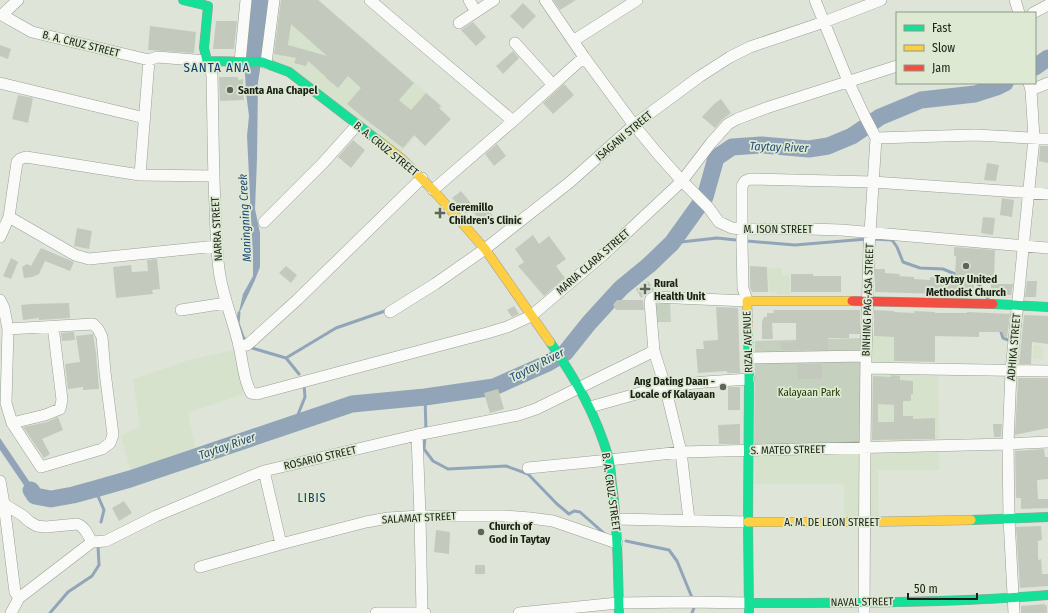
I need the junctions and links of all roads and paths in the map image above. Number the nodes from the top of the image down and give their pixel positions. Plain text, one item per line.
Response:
1 (18, 0) edge
2 (183, 0) edge
3 (246, 0) edge
4 (274, 0) edge
5 (370, 0) edge
6 (469, 0) edge
7 (494, 0) edge
8 (545, 0) edge
9 (637, 0) edge
10 (815, 0) edge
11 (881, 0) edge
12 (1015, 0) edge
13 (208, 3) edge
14 (623, 4) edge
15 (1048, 5) edge
16 (476, 12) junction
17 (1019, 12) edge
18 (1035, 12) edge
19 (1, 15) edge
20 (824, 22) junction
21 (460, 23) dead end
22 (573, 41) junction
23 (515, 43) dead end
24 (584, 57) junction
25 (149, 60) junction
26 (207, 61) junction
27 (241, 62) junction
28 (264, 62) junction
29 (896, 66) edge
30 (0, 82) edge
31 (848, 82) junction
32 (1048, 83) edge
33 (553, 85) junction
34 (1030, 86) edge
35 (145, 118) junction
36 (513, 121) junction
37 (357, 125) junction
38 (634, 125) junction
39 (874, 134) junction
40 (1034, 138) junction
41 (1048, 139) edge
42 (140, 175) junction
43 (214, 176) junction
44 (422, 178) junction
45 (682, 181) junction
46 (873, 182) junction
47 (434, 190) junction
48 (1029, 192) junction
49 (1048, 194) edge
50 (9, 217) junction
51 (264, 222) dead end
52 (742, 229) junction
53 (871, 233) junction
54 (0, 237) edge
55 (217, 246) junction
56 (1023, 246) junction
57 (1048, 248) edge
58 (485, 249) junction
59 (0, 300) edge
60 (747, 301) junction
61 (868, 301) junction
62 (226, 303) junction
63 (1018, 306) junction
64 (1048, 307) edge
65 (180, 310) dead end
66 (390, 312) dead end
67 (531, 316) junction
68 (53, 326) junction
69 (8, 328) junction
70 (247, 343) junction
71 (654, 351) junction
72 (866, 356) junction
73 (749, 358) junction
74 (866, 368) junction
75 (1011, 371) junction
76 (1048, 371) edge
77 (749, 379) junction
78 (665, 386) junction
79 (580, 388) junction
80 (251, 393) joint
81 (590, 407) junction
82 (12, 423) junction
83 (426, 433) junction
84 (1048, 442) edge
85 (1008, 444) junction
86 (865, 448) junction
87 (748, 451) junction
88 (680, 452) junction
89 (609, 460) junction
90 (528, 468) dead end
91 (264, 472) junction
92 (0, 481) edge
93 (4, 504) junction
94 (420, 516) junction
95 (1048, 517) edge
96 (616, 519) junction
97 (1009, 519) junction
98 (689, 520) junction
99 (748, 522) junction
100 (865, 522) junction
101 (92, 542) junction
102 (617, 543) junction
103 (281, 544) junction
104 (200, 567) dead end
105 (1048, 596) edge
106 (19, 598) junction
107 (1013, 598) junction
108 (618, 608) edge
109 (749, 608) edge
110 (864, 608) edge
111 (11, 613) edge
112 (376, 613) edge
113 (422, 613) edge
114 (425, 613) edge
115 (519, 613) edge
116 (1014, 613) edge

1 - 19 street
2 - 13 street
3 - 27 street
4 - 28 street
5 - 36 street
6 - 16 street
7 - 16 street
8 - 22 street, M. ISON STREET
9 - 14 street
10 - 20 street
11 - 20 street, ISAGANI STREET
12 - 17 street
13 - 26 street
14 - 22 street
15 - 18 street
16 - 21 street
19 - 25 street, B. A. CRUZ STREET
20 - 31 street
20 - 38 street, ISAGANI STREET
22 - 24 street, M. ISON STREET
23 - 33 street
24 - 33 street
24 - 38 street, M. ISON STREET
25 - 26 street, B. A. CRUZ STREET
25 - 35 street
26 - 27 street, B. A. CRUZ STREET
26 - 43 street, NARRA STREET
27 - 28 street, B. A. CRUZ STREET
28 - 37 street, B. A. CRUZ STREET
29 - 31 street, MARIA CLARA STREET
30 - 35 street
31 - 39 street
31 - 45 street, MARIA CLARA STREET
32 - 34 street
33 - 36 street
34 - 40 street, ADHIKA STREET
35 - 42 street
36 - 47 street
37 - 44 street, B. A. CRUZ STREET
37 - 51 street
38 - 45 street, M. ISON STREET
38 - 58 street, ISAGANI STREET
39 - 40 street
39 - 46 street, BINHING PAG-ASA STREET
40 - 41 street
40 - 48 street, ADHIKA STREET
42 - 43 street
42 - 50 street
43 - 55 street, NARRA STREET
44 - 47 street, B. A. CRUZ STREET
44 - 70 street
45 - 52 street, M. ISON STREET
45 - 67 street, MARIA CLARA STREET
46 - 48 street
46 - 52 street
46 - 53 street, BINHING PAG-ASA STREET
47 - 58 street, B. A. CRUZ STREET
48 - 49 street
48 - 56 street, ADHIKA STREET
50 - 54 street
50 - 55 street
52 - 53 street, M. ISON STREET
52 - 60 street
53 - 56 street, M. ISON STREET
53 - 61 street, BINHING PAG-ASA STREET
55 - 62 street, NARRA STREET
56 - 57 street, M. ISON STREET
56 - 63 street, ADHIKA STREET
58 - 66 street, ISAGANI STREET
58 - 67 street, B. A. CRUZ STREET
59 - 69 street
60 - 61 street, RIZAL AVENUE
60 - 71 street
60 - 73 street, RIZAL AVENUE
61 - 63 street, RIZAL AVENUE
61 - 72 street, BINHING PAG-ASA STREET
62 - 65 street
62 - 70 street, NARRA STREET
63 - 64 street, RIZAL AVENUE
63 - 75 street, ADHIKA STREET
67 - 79 street, B. A. CRUZ STREET
67 - 80 street, MARIA CLARA STREET
68 - 69 street
68 - 82 street
68 - 82 street
69 - 82 street
70 - 80 street, NARRA STREET
71 - 78 street
71 - 79 street, ROSARIO STREET
72 - 73 street
72 - 74 street, BINHING PAG-ASA STREET
73 - 77 street, RIZAL AVENUE
74 - 75 street
74 - 86 street, BINHING PAG-ASA STREET
75 - 76 street
75 - 85 street, ADHIKA STREET
77 - 78 street
77 - 87 street, RIZAL AVENUE
78 - 81 street
78 - 88 street
79 - 81 street, B. A. CRUZ STREET
79 - 83 street, ROSARIO STREET
81 - 89 street, B. A. CRUZ STREET
83 - 91 street, ROSARIO STREET
83 - 94 street
84 - 85 street, S. MATEO STREET
85 - 86 street, S. MATEO STREET
85 - 97 street, ADHIKA STREET
86 - 87 street, S. MATEO STREET
86 - 100 street, BINHING PAG-ASA STREET
87 - 88 street, S. MATEO STREET
87 - 99 street, RIZAL AVENUE
88 - 89 street, S. MATEO STREET
88 - 98 street
89 - 90 street, S. MATEO STREET
89 - 96 street, B. A. CRUZ STREET
91 - 101 street, ROSARIO STREET
91 - 103 street
92 - 93 street
93 - 101 street
93 - 106 street
94 - 102 street, SALAMAT STREET
94 - 103 street, SALAMAT STREET
94 - 113 street
95 - 97 street, A. M. DE LEON STREET
96 - 98 street, A. M. DE LEON STREET
96 - 102 street, B. A. CRUZ STREET
97 - 100 street, A. M. DE LEON STREET
97 - 107 street, ADHIKA STREET
98 - 99 street, A. M. DE LEON STREET
99 - 100 street, A. M. DE LEON STREET
99 - 109 street, RIZAL AVENUE
100 - 110 street, BINHING PAG-ASA STREET
101 - 106 street, ROSARIO STREET
102 - 108 street, B. A. CRUZ STREET
103 - 104 street, SALAMAT STREET
105 - 107 street, NAVAL STREET
106 - 111 street, ROSARIO STREET
107 - 110 street, NAVAL STREET
107 - 116 street, ADHIKA STREET
108 - 109 street
108 - 115 street
109 - 110 street, NAVAL STREET
112 - 113 street
113 - 114 street

